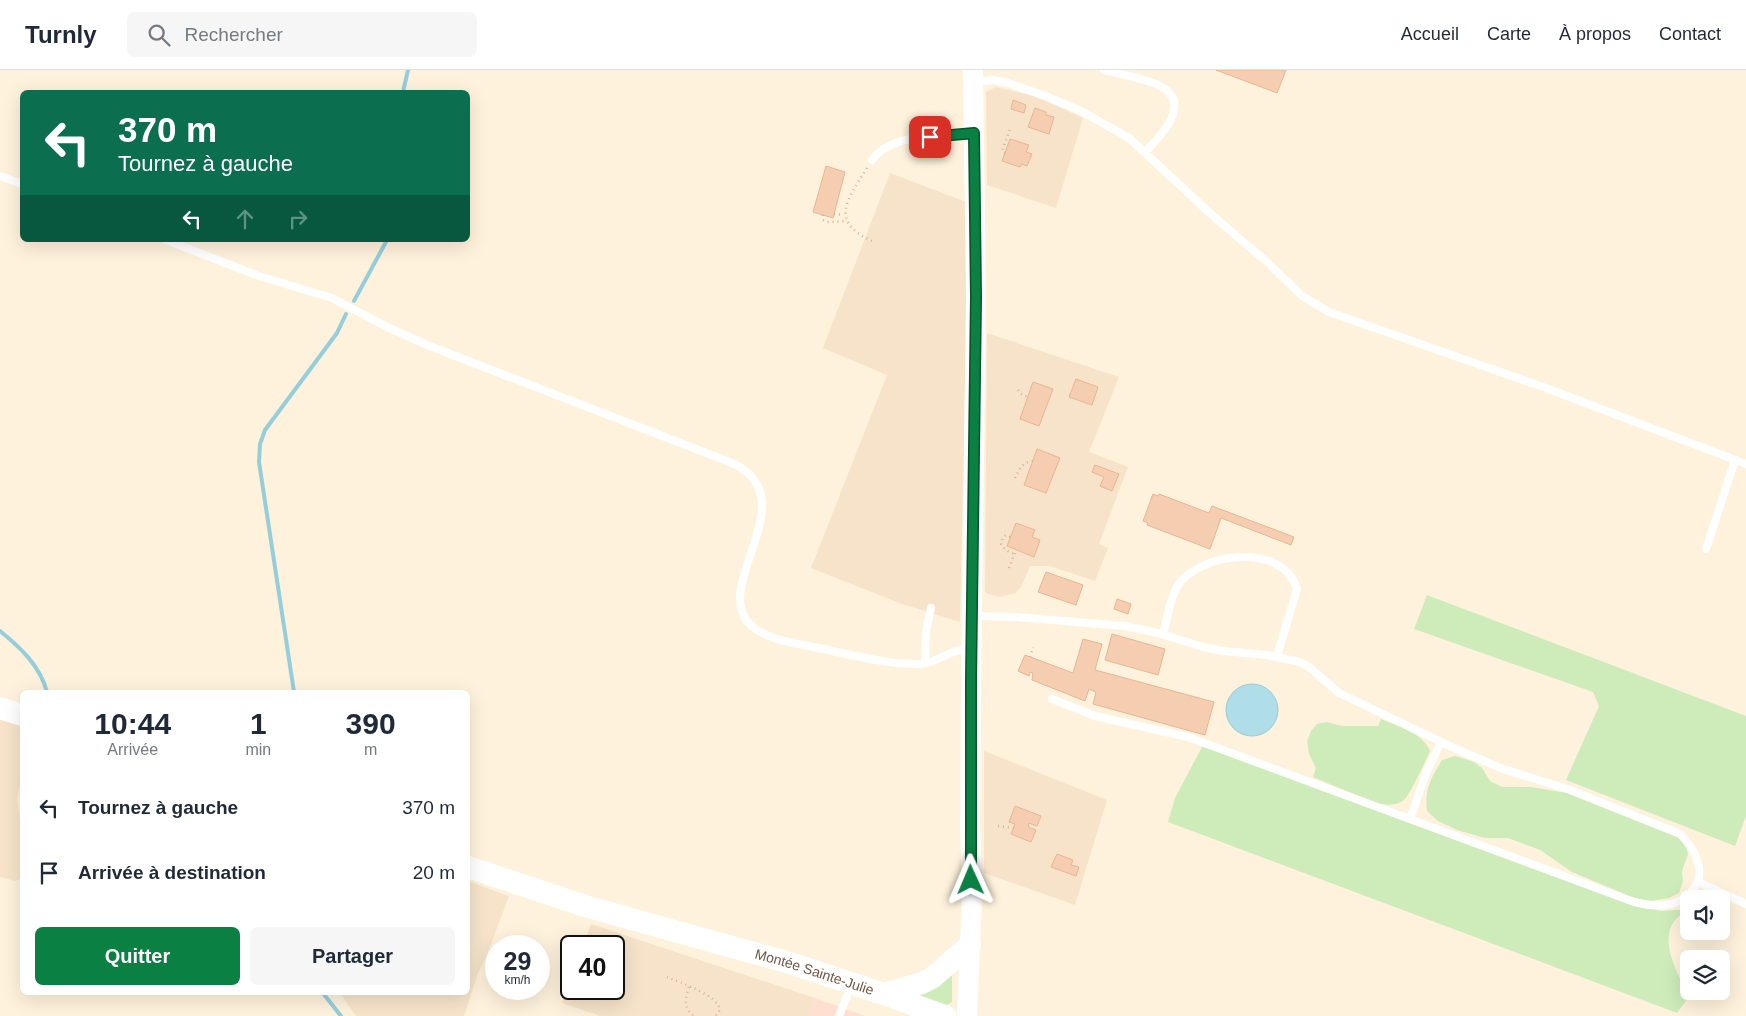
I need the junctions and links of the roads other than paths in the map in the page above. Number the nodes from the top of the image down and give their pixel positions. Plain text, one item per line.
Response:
1 (1104, 70) edge
2 (973, 76) edge
3 (974, 133) junction
4 (1145, 152) junction
5 (872, 160) road end
6 (0, 176) edge
7 (20, 183) edge
8 (171, 242) edge
9 (1735, 460) junction
10 (1746, 464) edge
11 (1706, 548) dead end
12 (931, 608) dead end
13 (972, 616) junction
14 (1163, 634) junction
15 (971, 650) junction
16 (1278, 656) junction
17 (925, 663) junction
18 (1052, 699) dead end
19 (0, 708) edge
20 (20, 714) edge
21 (1441, 742) junction
22 (1410, 819) junction
23 (470, 868) edge
24 (1698, 882) junction
25 (1746, 904) edge
26 (682, 933) junction
27 (970, 945) junction
28 (884, 994) junction
29 (843, 1006) edge
30 (905, 1016) edge
31 (945, 1016) edge
32 (967, 1016) edge

1 - 4 lane
2 - 3 street
2 - 4 lane
3 - 5 lane
3 - 13 street
4 - 9 lane
6 - 7 lane
8 - 17 lane
9 - 10 lane
9 - 11 lane
12 - 17 lane
13 - 14 lane
13 - 15 street
14 - 16 lane
14 - 16 lane
15 - 17 lane
15 - 27 street
16 - 21 lane
18 - 22 lane
19 - 20 main road
21 - 22 lane
21 - 24 lane
22 - 24 lane
23 - 26 main road, Montée Sainte-Julie
24 - 25 lane
26 - 28 main road, Montée Sainte-Julie
26 - 29 main road, Montée Sainte-Julie
27 - 28 main road
27 - 32 street
28 - 31 main road, Montée Sainte-Julie
29 - 30 main road, Montée Sainte-Julie

